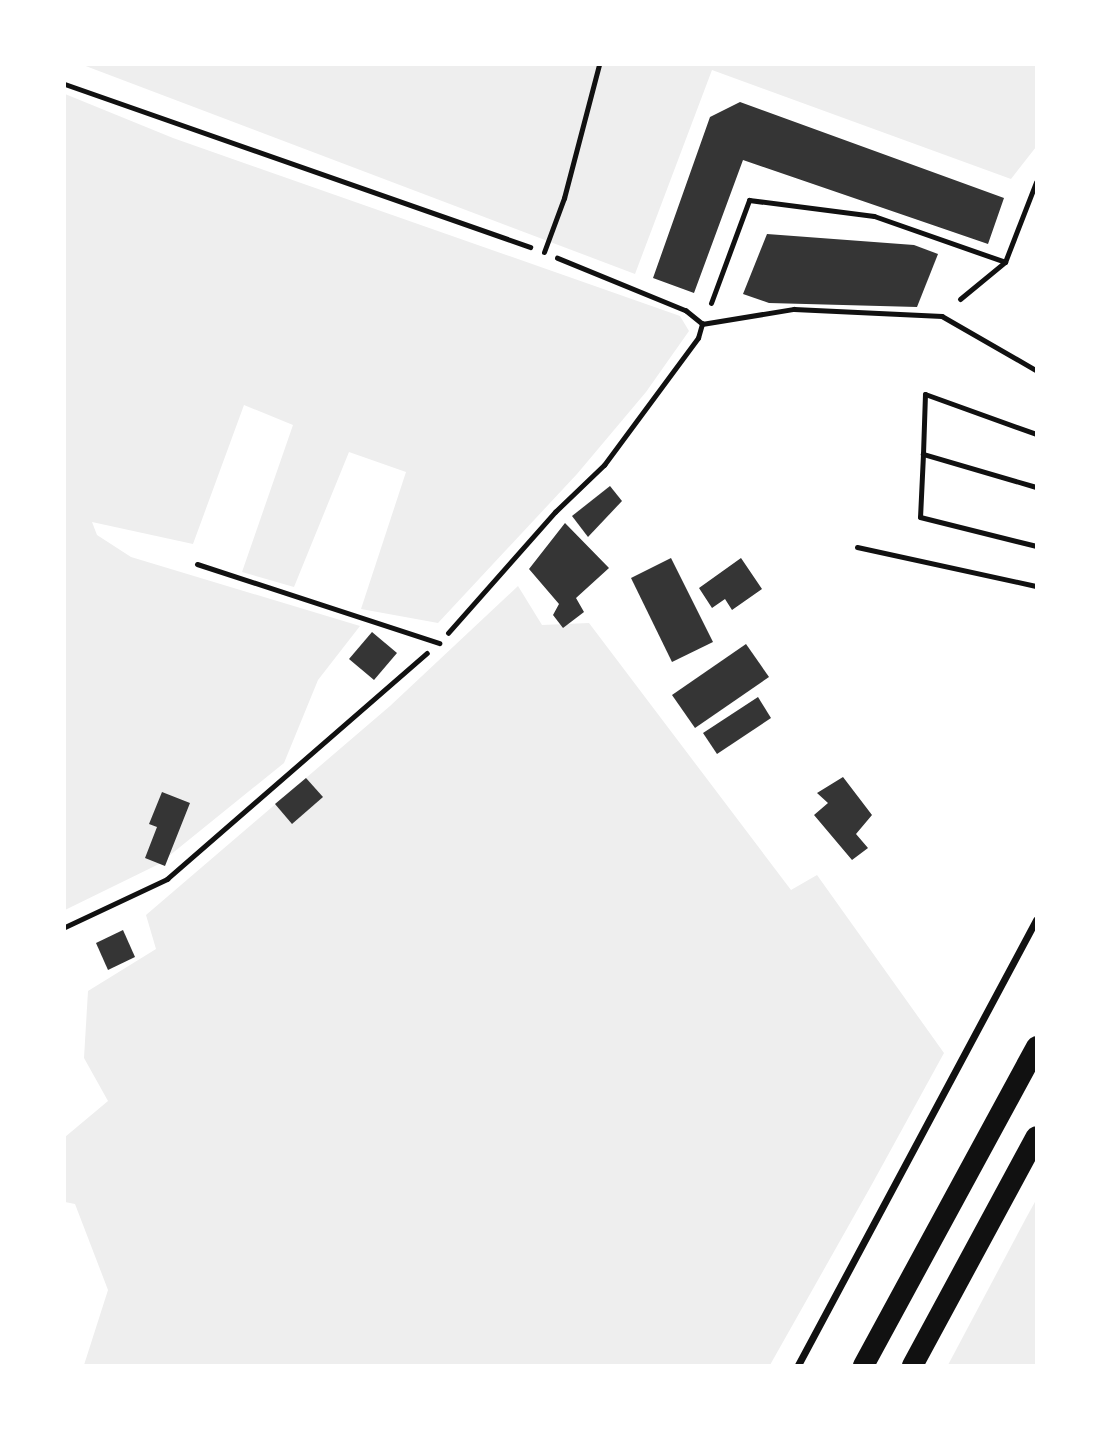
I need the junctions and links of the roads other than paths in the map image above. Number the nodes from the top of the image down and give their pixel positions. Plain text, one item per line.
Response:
1 (599, 65) edge
2 (1036, 182) edge
3 (544, 252) road end
4 (1005, 262) junction
5 (960, 299) dead end
6 (711, 303) dead end
7 (1036, 434) edge
8 (923, 454) junction
9 (1036, 487) edge
10 (1036, 546) edge
11 (857, 547) dead end
12 (197, 565) dead end
13 (1036, 586) edge
14 (439, 643) road end
15 (1036, 920) edge
16 (1036, 1046) edge
17 (1036, 1136) edge
18 (798, 1365) edge
19 (863, 1365) edge
20 (912, 1365) edge

1 - 3 lane
2 - 4 lane
4 - 5 lane
4 - 6 lane
7 - 8 lane
8 - 9 lane
8 - 10 lane
11 - 13 lane
12 - 14 lane
15 - 18 street
16 - 19 highway
17 - 20 highway

